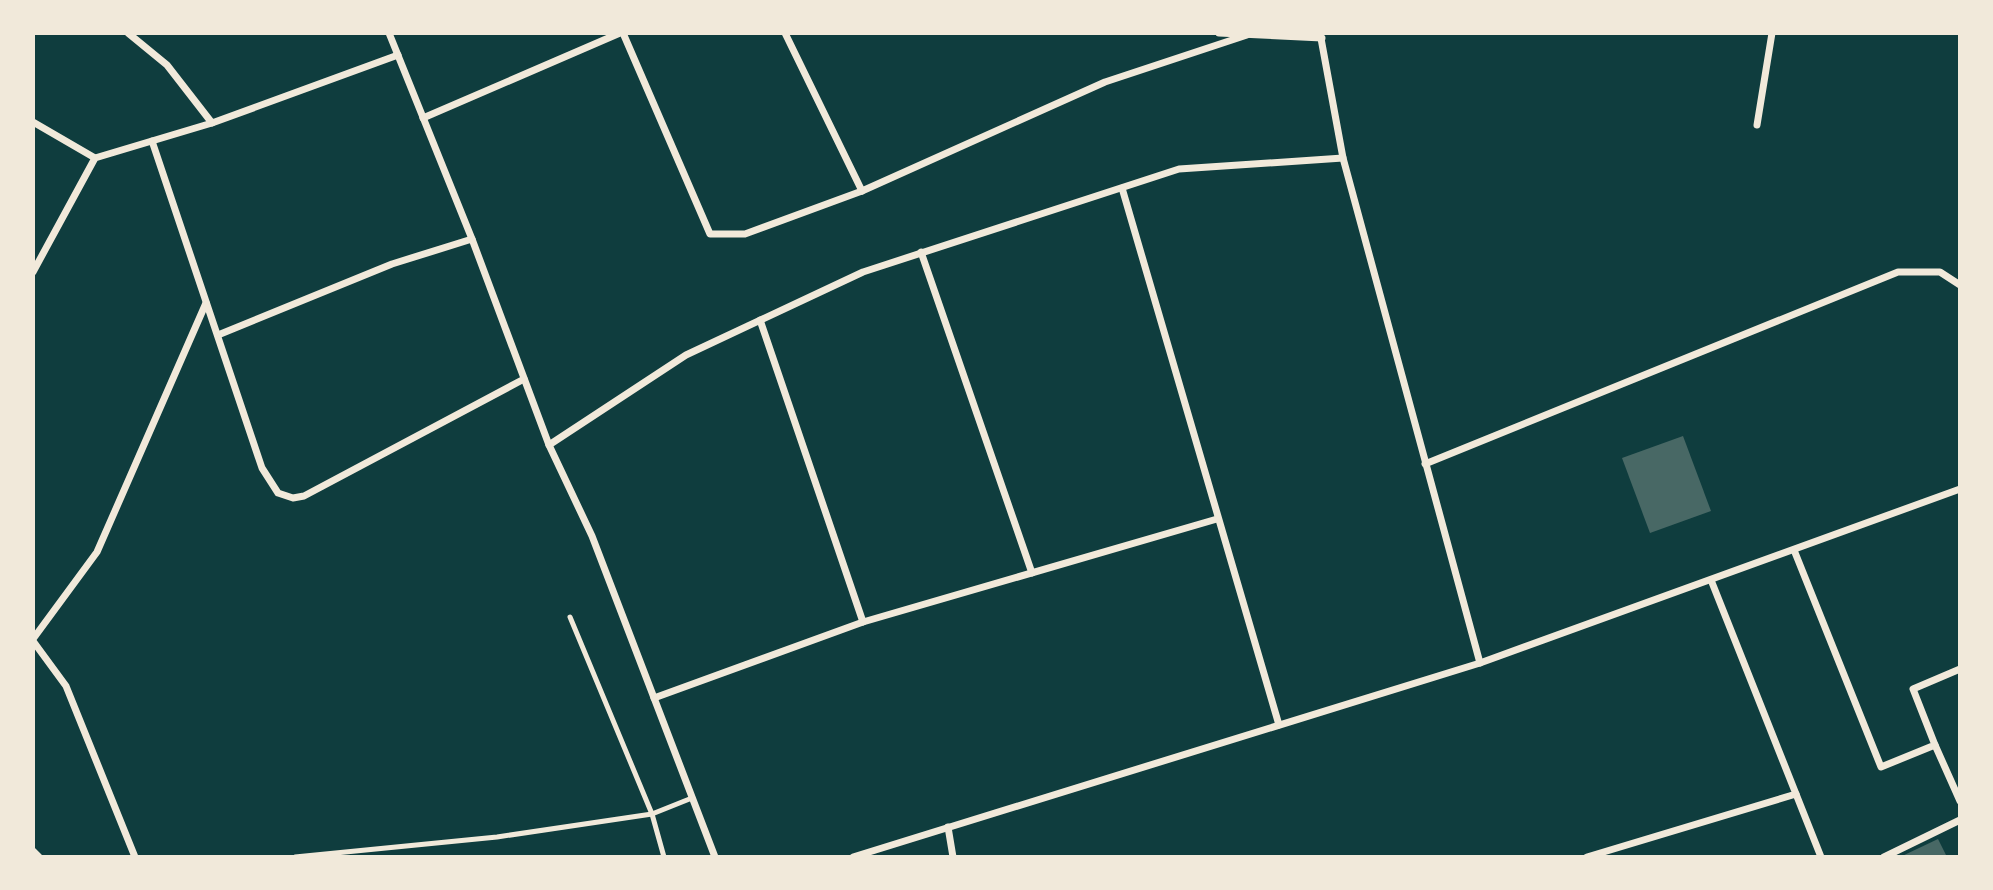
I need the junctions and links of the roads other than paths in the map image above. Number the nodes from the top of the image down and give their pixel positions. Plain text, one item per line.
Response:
1 (128, 33) edge
2 (389, 33) edge
3 (621, 33) edge
4 (785, 33) edge
5 (1219, 33) edge
6 (1772, 33) edge
7 (1247, 35) edge
8 (1321, 36) edge
9 (398, 55) junction
10 (424, 118) junction
11 (33, 122) edge
12 (212, 123) junction
13 (1757, 125) dead end
14 (152, 141) junction
15 (94, 158) junction
16 (1343, 159) junction
17 (1122, 188) junction
18 (862, 191) junction
19 (472, 239) junction
20 (921, 252) junction
21 (33, 272) edge
22 (1960, 285) edge
23 (206, 303) junction
24 (760, 320) junction
25 (218, 335) junction
26 (524, 379) junction
27 (549, 445) junction
28 (1425, 464) junction
29 (1959, 493) edge
30 (1217, 519) junction
31 (1794, 550) junction
32 (1032, 573) junction
33 (1711, 580) junction
34 (569, 617) dead end
35 (863, 622) junction
36 (33, 640) edge
37 (1480, 663) junction
38 (1960, 669) edge
39 (654, 698) junction
40 (1279, 724) junction
41 (1935, 745) junction
42 (1796, 794) junction
43 (692, 798) junction
44 (1960, 801) edge
45 (652, 814) junction
46 (1960, 820) edge
47 (948, 827) junction
48 (1616, 848) junction
49 (33, 851) edge
50 (39, 857) edge
51 (135, 857) edge
52 (295, 857) edge
53 (664, 857) edge
54 (715, 857) edge
55 (853, 857) edge
56 (953, 857) edge
57 (1587, 857) edge
58 (1621, 857) edge
59 (1821, 857) edge
60 (1884, 857) edge

1 - 12 street
2 - 9 street
3 - 10 street
3 - 18 street
4 - 18 street
5 - 7 street
6 - 13 street
7 - 8 street
7 - 18 street
8 - 16 street
9 - 10 street
9 - 12 street
10 - 19 street
11 - 15 street
12 - 14 street
14 - 15 street
14 - 23 street
15 - 21 street
16 - 17 street
16 - 28 street
17 - 20 street
17 - 30 street
19 - 25 street
19 - 26 street
20 - 24 street
20 - 32 street
22 - 28 street
23 - 25 street
23 - 36 street
24 - 27 street
24 - 35 street
25 - 26 street
26 - 27 street
27 - 39 street
28 - 37 street
29 - 31 street
30 - 32 street
30 - 40 street
31 - 33 street
31 - 41 street
32 - 35 street
33 - 37 street
33 - 42 street
34 - 45 lane
35 - 39 street
36 - 51 street
37 - 40 street
38 - 41 street
39 - 43 street
40 - 47 street
41 - 44 street
42 - 48 street
42 - 59 street
43 - 45 lane
43 - 54 street
45 - 52 lane
45 - 53 lane
46 - 60 street
47 - 55 street
47 - 56 street
48 - 57 street
48 - 58 street
49 - 50 street

